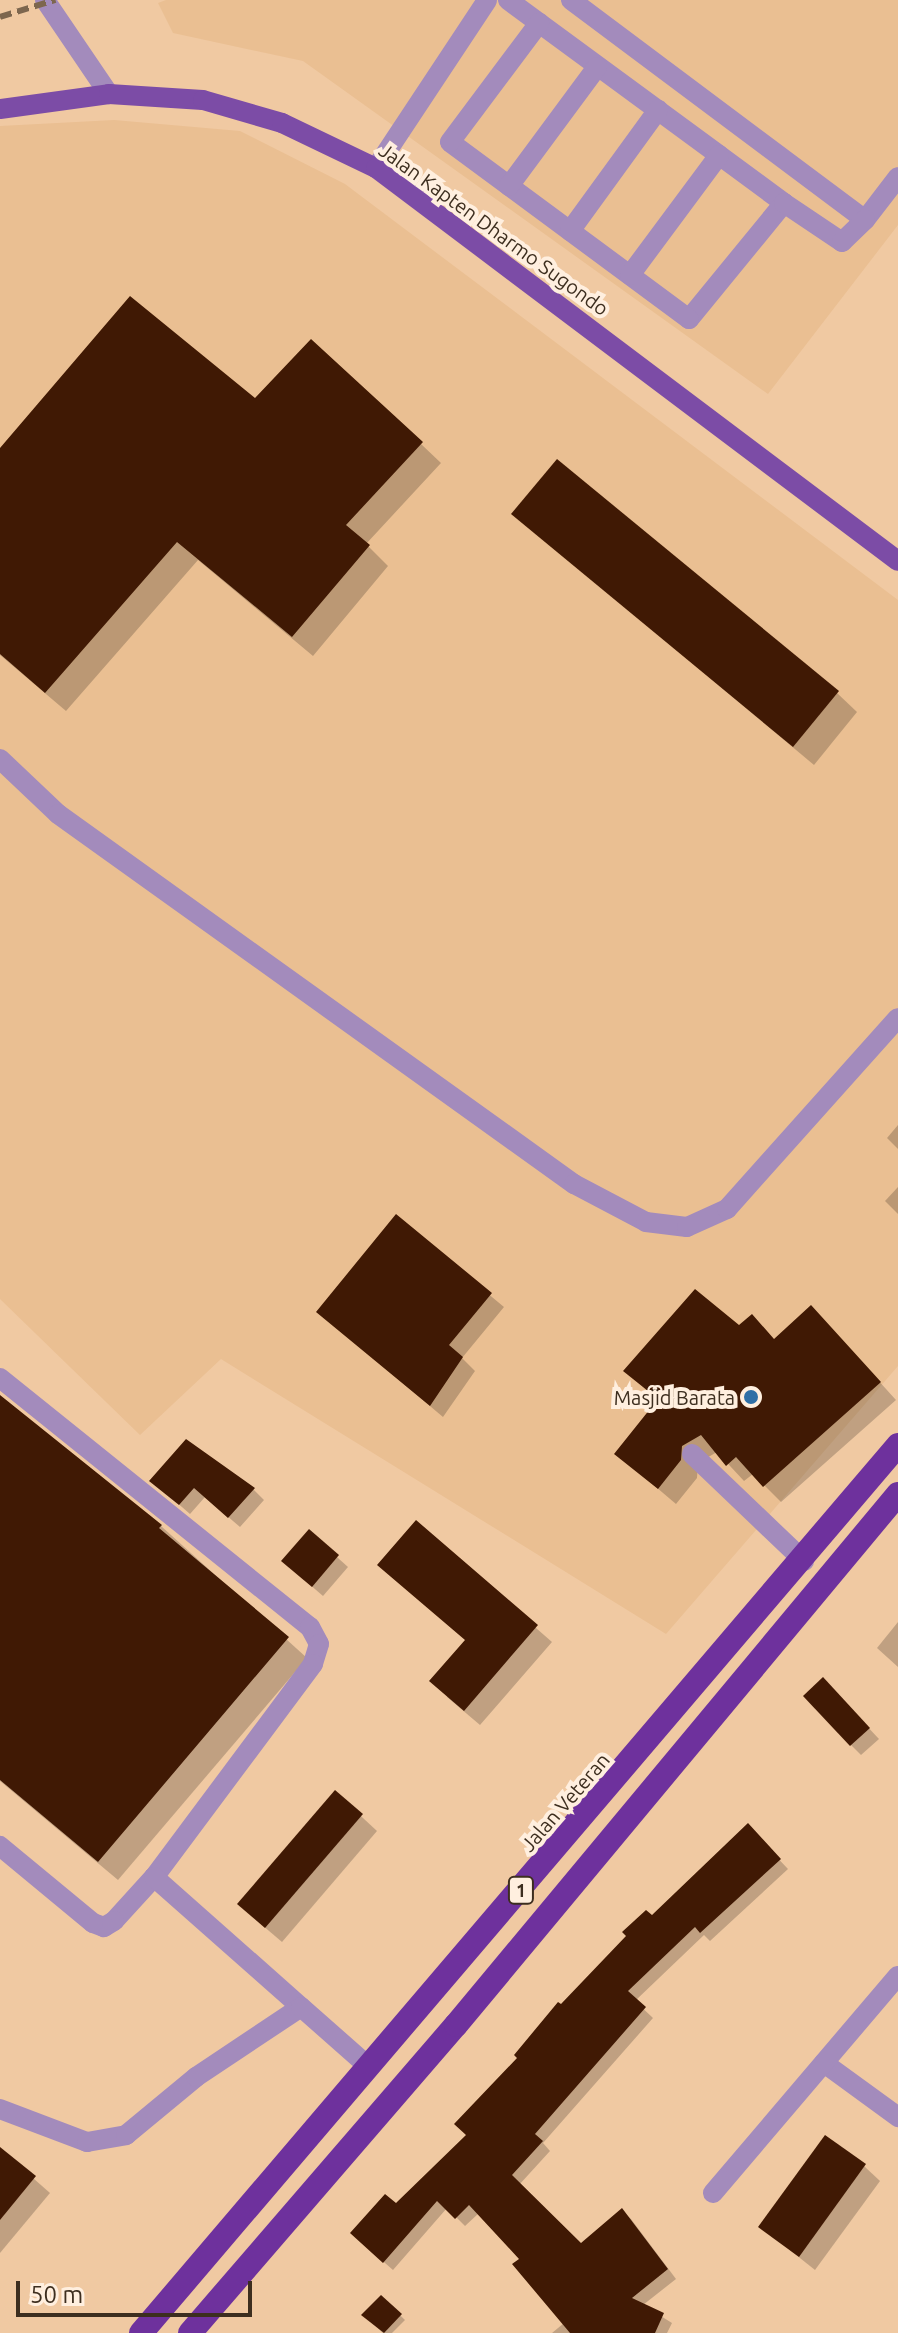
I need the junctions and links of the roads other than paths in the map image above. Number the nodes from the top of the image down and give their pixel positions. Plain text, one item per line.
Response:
1 (45, 0) edge
2 (487, 0) edge
3 (508, 0) edge
4 (571, 0) edge
5 (539, 23) junction
6 (597, 67) junction
7 (109, 94) junction
8 (0, 109) edge
9 (658, 110) junction
10 (719, 155) junction
11 (376, 168) junction
12 (898, 177) edge
13 (509, 186) junction
14 (784, 203) junction
15 (865, 220) junction
16 (570, 231) junction
17 (630, 275) junction
18 (898, 561) edge
19 (0, 759) edge
20 (898, 1018) edge
21 (0, 1378) edge
22 (898, 1445) edge
23 (692, 1454) dead end
24 (898, 1494) edge
25 (804, 1561) junction
26 (0, 1846) edge
27 (154, 1877) junction
28 (898, 1976) edge
29 (301, 2007) junction
30 (824, 2063) junction
31 (369, 2067) junction
32 (0, 2109) edge
33 (898, 2117) edge
34 (713, 2193) dead end
35 (141, 2333) edge
36 (190, 2333) edge

1 - 7 street
2 - 11 street
3 - 5 street
4 - 15 street
5 - 6 street
5 - 13 street
6 - 9 street
6 - 13 street
7 - 8 main road, Jalan Kapten Dharmo Sugondo
7 - 11 main road, Jalan Kapten Dharmo Sugondo
9 - 10 street
9 - 16 street
10 - 14 street
10 - 17 street
11 - 18 main road, Jalan Kapten Dharmo Sugondo
12 - 15 street
13 - 16 street
14 - 15 street
14 - 17 street
16 - 17 street
19 - 20 street
21 - 27 street
22 - 25 highway, Jalan Veteran / 1
23 - 25 street
24 - 36 highway, 1
25 - 31 highway, Jalan Veteran / 1
26 - 27 street
27 - 29 street
28 - 30 street
29 - 31 street
29 - 32 street
30 - 33 street
30 - 34 street
31 - 35 highway, Jalan Veteran / 1

